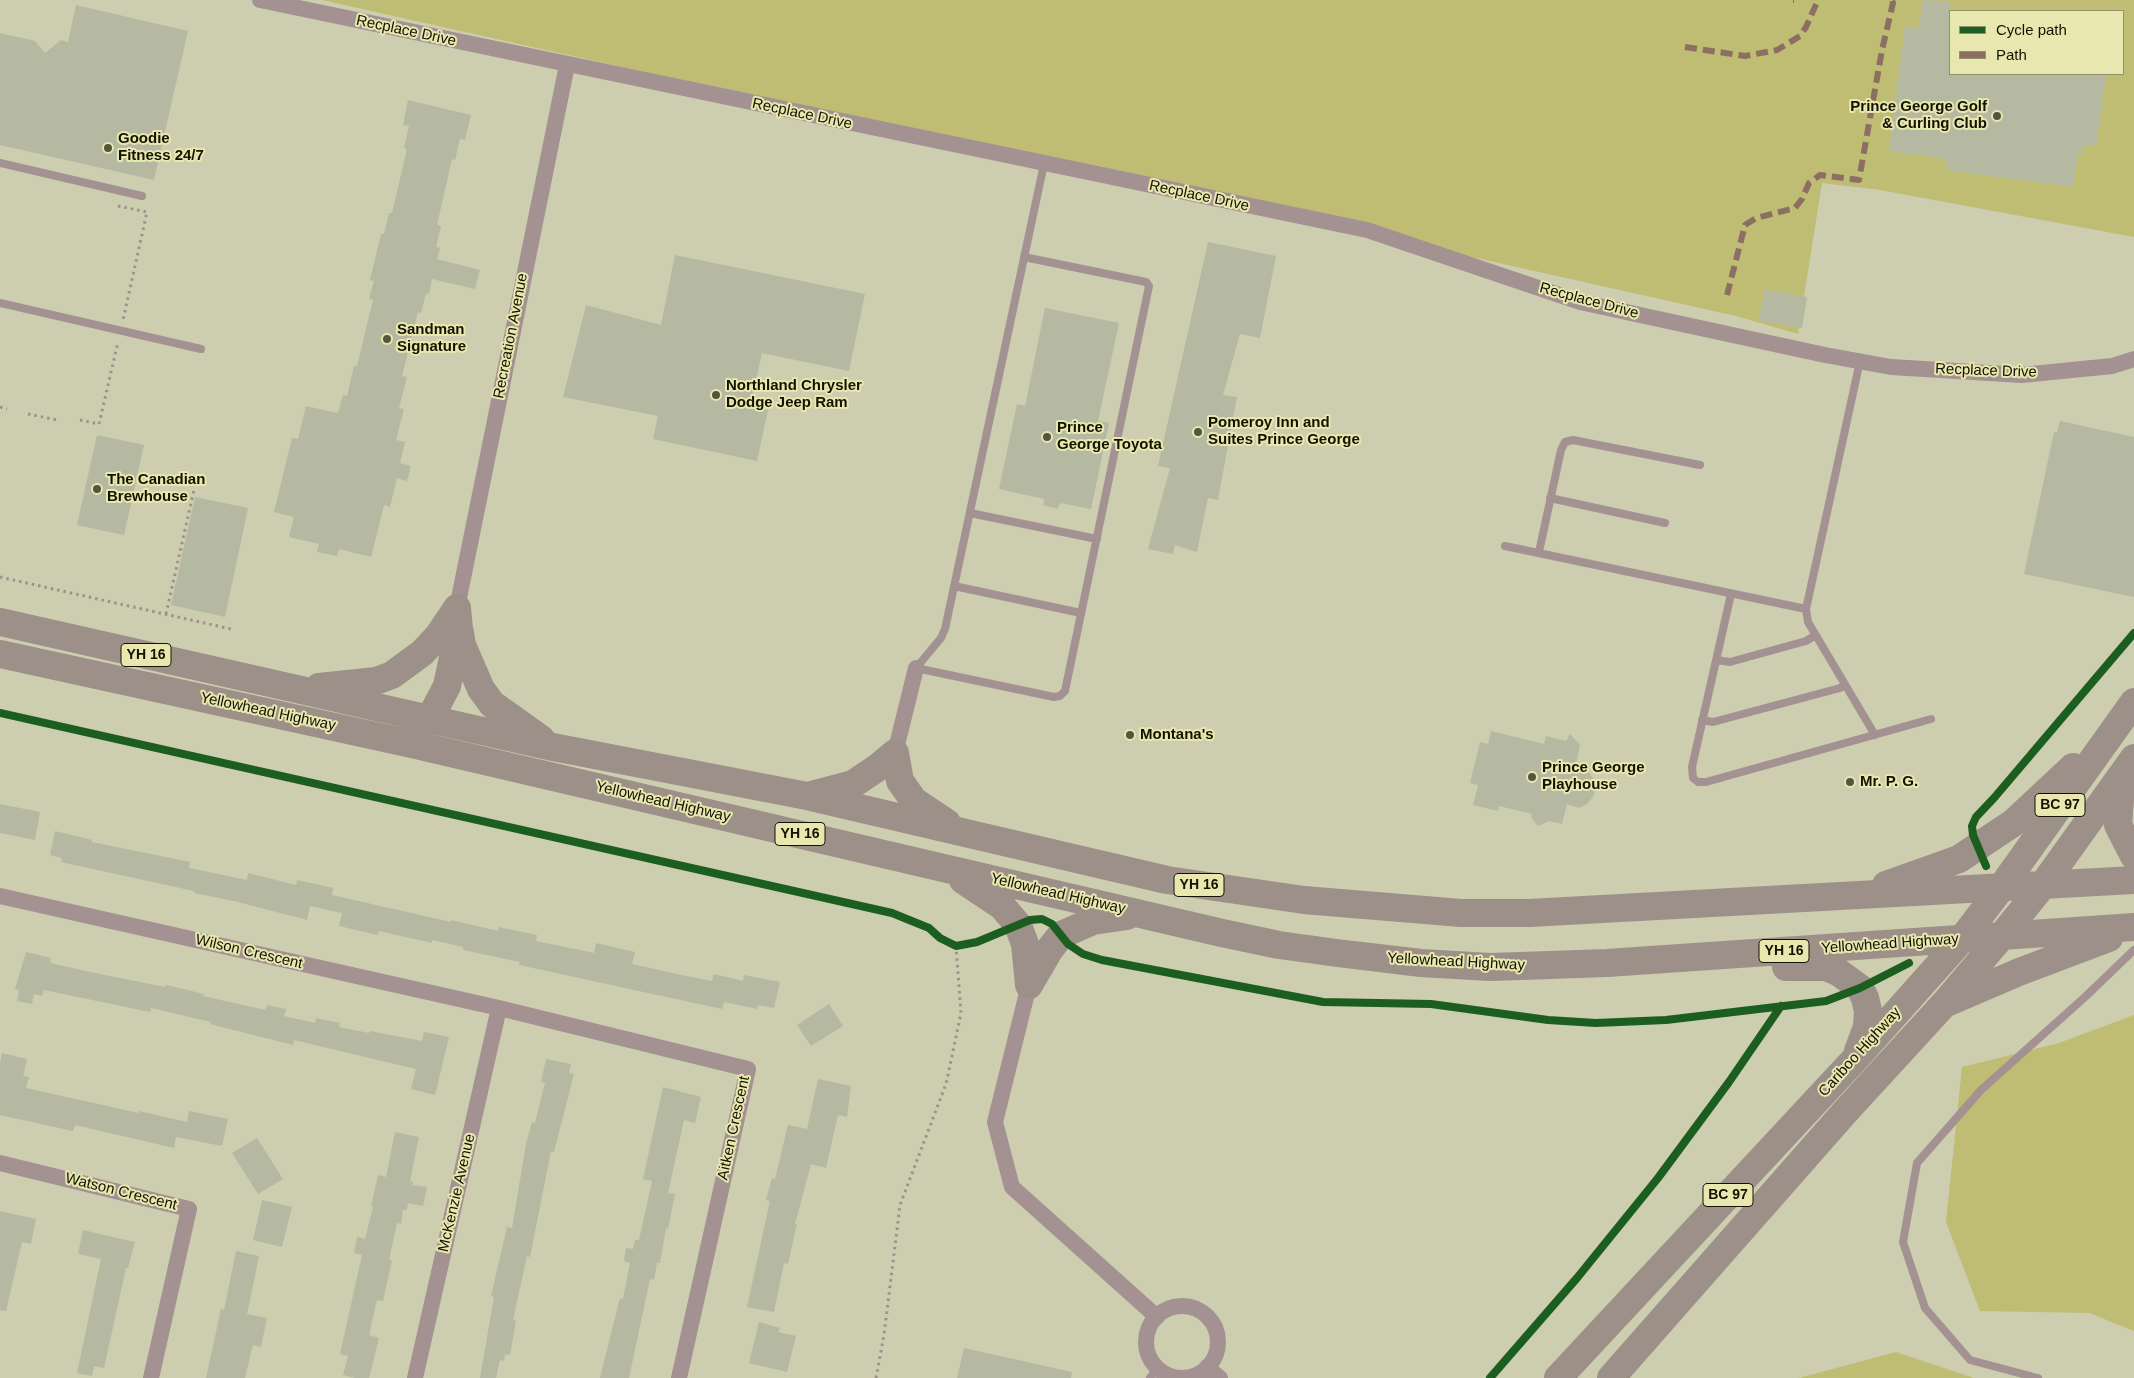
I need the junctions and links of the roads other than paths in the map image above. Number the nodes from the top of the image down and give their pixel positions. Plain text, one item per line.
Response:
1 (260, 0) edge
2 (567, 65) junction
3 (0, 163) edge
4 (1044, 164) junction
5 (142, 196) dead end
6 (1024, 258) junction
7 (0, 303) edge
8 (201, 349) dead end
9 (2134, 360) edge
10 (1860, 361) junction
11 (1700, 465) dead end
12 (1550, 498) junction
13 (970, 513) junction
14 (1665, 523) dead end
15 (1097, 540) junction
16 (1506, 546) dead end
17 (1539, 552) junction
18 (954, 586) junction
19 (1731, 594) junction
20 (1806, 609) junction
21 (1081, 614) junction
22 (458, 618) junction
23 (0, 622) edge
24 (1816, 635) junction
25 (0, 654) edge
26 (1716, 660) junction
27 (916, 668) junction
28 (1845, 685) junction
29 (293, 689) junction
30 (2127, 712) edge
31 (1931, 719) dead end
32 (429, 720) junction
33 (1702, 720) junction
34 (329, 726) junction
35 (1875, 735) junction
36 (552, 747) junction
37 (895, 753) junction
38 (2128, 766) edge
39 (808, 796) junction
40 (966, 833) junction
41 (2134, 856) edge
42 (947, 870) junction
43 (2134, 880) edge
44 (2043, 885) junction
45 (2001, 888) junction
46 (0, 896) edge
47 (1857, 896) junction
48 (1142, 913) junction
49 (2134, 928) edge
50 (2001, 937) junction
51 (1962, 939) junction
52 (2134, 950) edge
53 (1607, 963) junction
54 (1029, 985) junction
55 (1945, 1003) junction
56 (499, 1008) junction
57 (1855, 1059) junction
58 (0, 1163) edge
59 (1157, 1317) junction
60 (1207, 1366) junction
61 (1153, 1374) edge
62 (150, 1378) edge
63 (415, 1378) edge
64 (679, 1378) edge
65 (1220, 1378) edge
66 (1558, 1378) edge
67 (1611, 1378) edge
68 (2038, 1378) edge

1 - 2 street, Recplace Drive
2 - 4 street, Recplace Drive
2 - 22 street, Recreation Avenue
3 - 5 lane
4 - 6 lane
4 - 10 street, Recplace Drive
6 - 13 lane
6 - 15 lane
7 - 8 lane
9 - 10 street, Recplace Drive
10 - 20 lane
11 - 12 lane
12 - 14 lane
12 - 17 lane
13 - 15 lane
13 - 18 lane
15 - 21 lane
16 - 17 lane
17 - 19 lane
18 - 21 lane
18 - 27 lane
19 - 20 lane
19 - 26 lane
20 - 24 lane
21 - 27 lane
22 - 29 highway
22 - 32 highway
22 - 36 highway
23 - 29 highway, Yellowhead Highway / YH 16
24 - 26 lane
24 - 28 lane
25 - 34 highway, Yellowhead Highway / YH 16
26 - 33 lane
27 - 37 street
28 - 33 lane
28 - 35 lane
29 - 32 highway, Yellowhead Highway / YH 16
30 - 45 highway, Cariboo Highway / BC 97
30 - 47 highway
31 - 35 lane
32 - 34 highway
32 - 36 highway, Yellowhead Highway / YH 16
33 - 35 lane
34 - 42 highway, Yellowhead Highway / YH 16
36 - 39 highway, Yellowhead Highway / YH 16
37 - 39 highway
37 - 40 highway
38 - 41 highway
38 - 44 highway, Cariboo Highway / BC 97
39 - 40 highway, Yellowhead Highway / YH 16
40 - 47 highway, Yellowhead Highway / YH 16
42 - 48 highway, Yellowhead Highway / YH 16
42 - 54 highway
43 - 44 highway, Yellowhead Highway / YH 16
44 - 45 highway, Yellowhead Highway / YH 16
44 - 50 highway, Cariboo Highway / BC 97
45 - 47 highway, Yellowhead Highway / YH 16
45 - 51 highway, Cariboo Highway / BC 97
46 - 56 street, Wilson Crescent
48 - 53 highway, Yellowhead Highway / YH 16
48 - 54 highway
49 - 50 highway, Yellowhead Highway / YH 16
49 - 55 highway
50 - 51 highway, Yellowhead Highway / YH 16
50 - 55 highway, Cariboo Highway / BC 97
51 - 53 highway, Yellowhead Highway / YH 16
51 - 57 highway, Cariboo Highway / BC 97
52 - 68 lane
53 - 57 highway
54 - 59 street
55 - 67 highway, Cariboo Highway / BC 97
56 - 63 street, McKenzie Avenue
56 - 64 street, Aitken Crescent
57 - 66 highway, Cariboo Highway / BC 97
58 - 62 street, Watson Crescent
59 - 60 street
59 - 61 street
60 - 61 street
60 - 65 street

